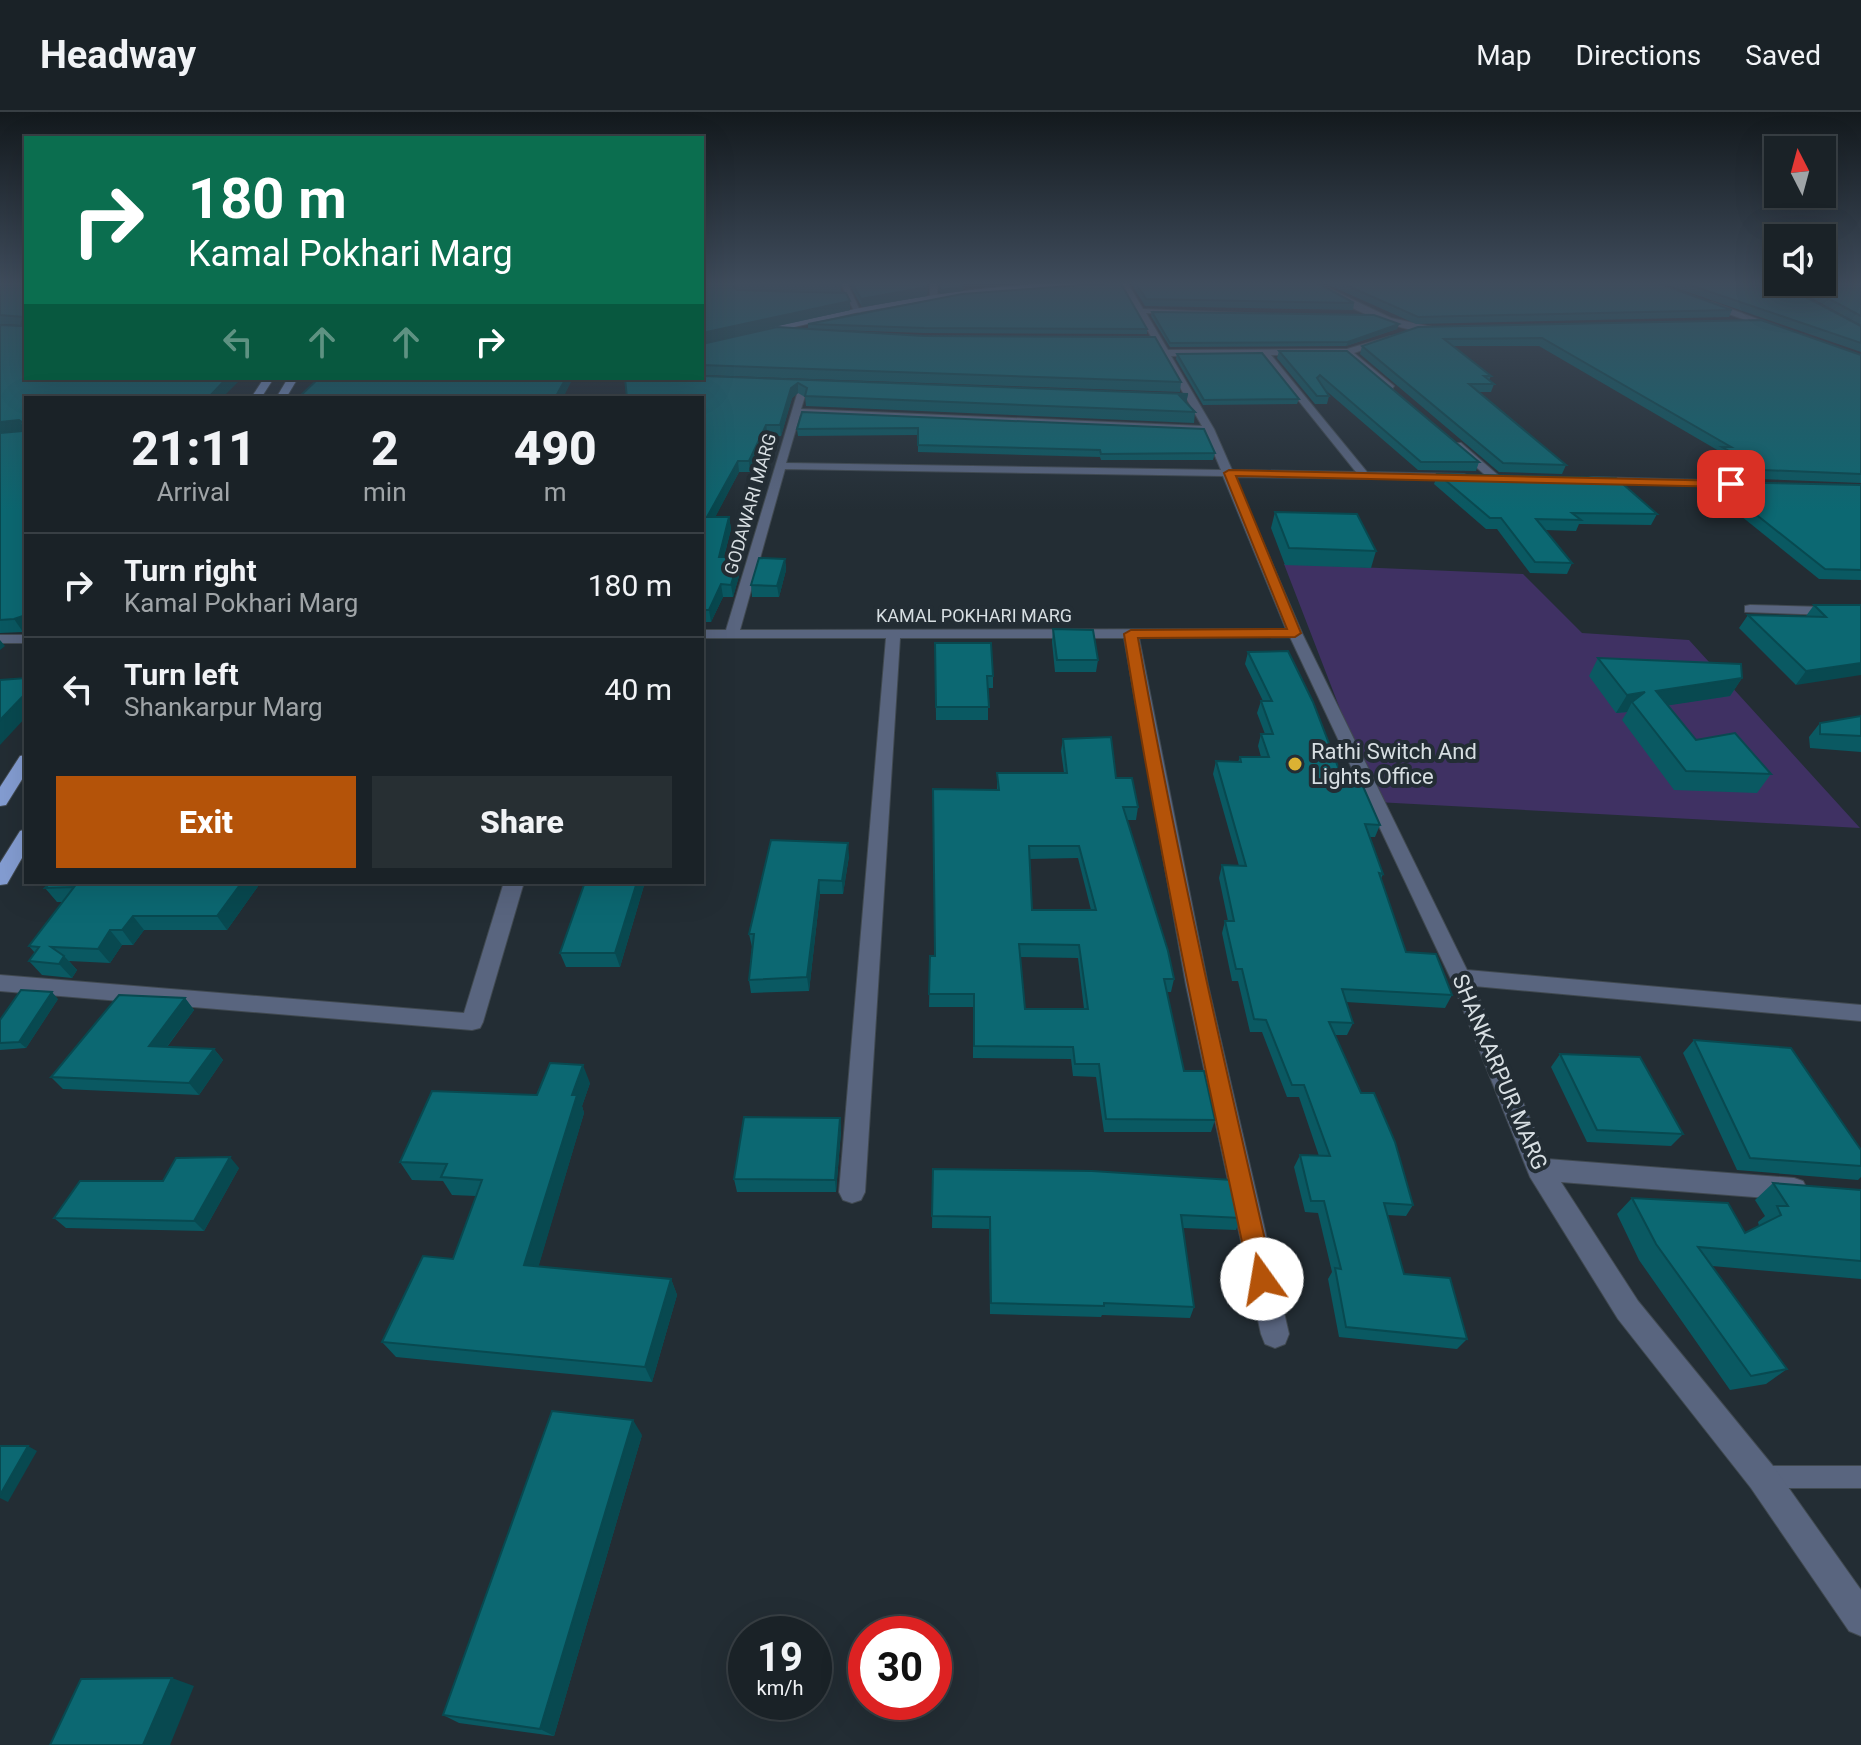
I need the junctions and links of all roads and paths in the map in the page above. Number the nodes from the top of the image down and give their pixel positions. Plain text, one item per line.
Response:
1 (1169, 358) edge
2 (1269, 358) edge
3 (1355, 358) edge
4 (789, 383) edge
5 (804, 383) junction
6 (820, 384) edge
7 (1176, 398) edge
8 (1192, 398) junction
9 (1405, 400) edge
10 (796, 412) junction
11 (1209, 429) junction
12 (1450, 439) edge
13 (780, 466) junction
14 (1229, 473) junction
15 (1364, 475) junction
16 (1495, 478) junction
17 (1510, 478) edge
18 (1573, 480) edge
19 (1759, 485) edge
20 (1750, 609) dead end
21 (1861, 612) edge
22 (893, 633) junction
23 (1295, 633) junction
24 (704, 634) edge
25 (732, 634) junction
26 (1131, 634) junction
27 (0, 639) edge
28 (24, 639) edge
29 (24, 763) edge
30 (0, 801) edge
31 (24, 838) edge
32 (0, 879) edge
33 (513, 884) edge
34 (1460, 977) junction
35 (0, 983) edge
36 (1861, 1013) edge
37 (1539, 1169) junction
38 (1815, 1190) edge
39 (852, 1192) dead end
40 (1275, 1334) dead end
41 (1762, 1477) junction
42 (1861, 1477) edge
43 (1861, 1619) edge

1 - 8 street, SHANKARPUR MARG
2 - 15 street
3 - 9 street
4 - 5 street
5 - 6 street
5 - 10 street, GODAWARI MARG
7 - 8 street
8 - 11 street, SHANKARPUR MARG
10 - 11 street
10 - 13 street, GODAWARI MARG
11 - 14 street, SHANKARPUR MARG
12 - 16 street
13 - 14 street
13 - 25 street, GODAWARI MARG
14 - 15 street
14 - 23 street, SHANKARPUR MARG
15 - 16 street
16 - 17 street
18 - 19 street
20 - 21 street
22 - 25 street, KAMAL POKHARI MARG
22 - 26 street, KAMAL POKHARI MARG
22 - 39 street
23 - 26 street, KAMAL POKHARI MARG
23 - 34 street, SHANKARPUR MARG
24 - 25 street, KAMAL POKHARI MARG
26 - 40 street
27 - 28 street
29 - 30 main road
31 - 32 main road
33 - 35 street
34 - 36 street
34 - 37 street, SHANKARPUR MARG
37 - 38 street
37 - 41 street, SHANKARPUR MARG
41 - 42 lane
41 - 43 street, SHANKARPUR MARG

